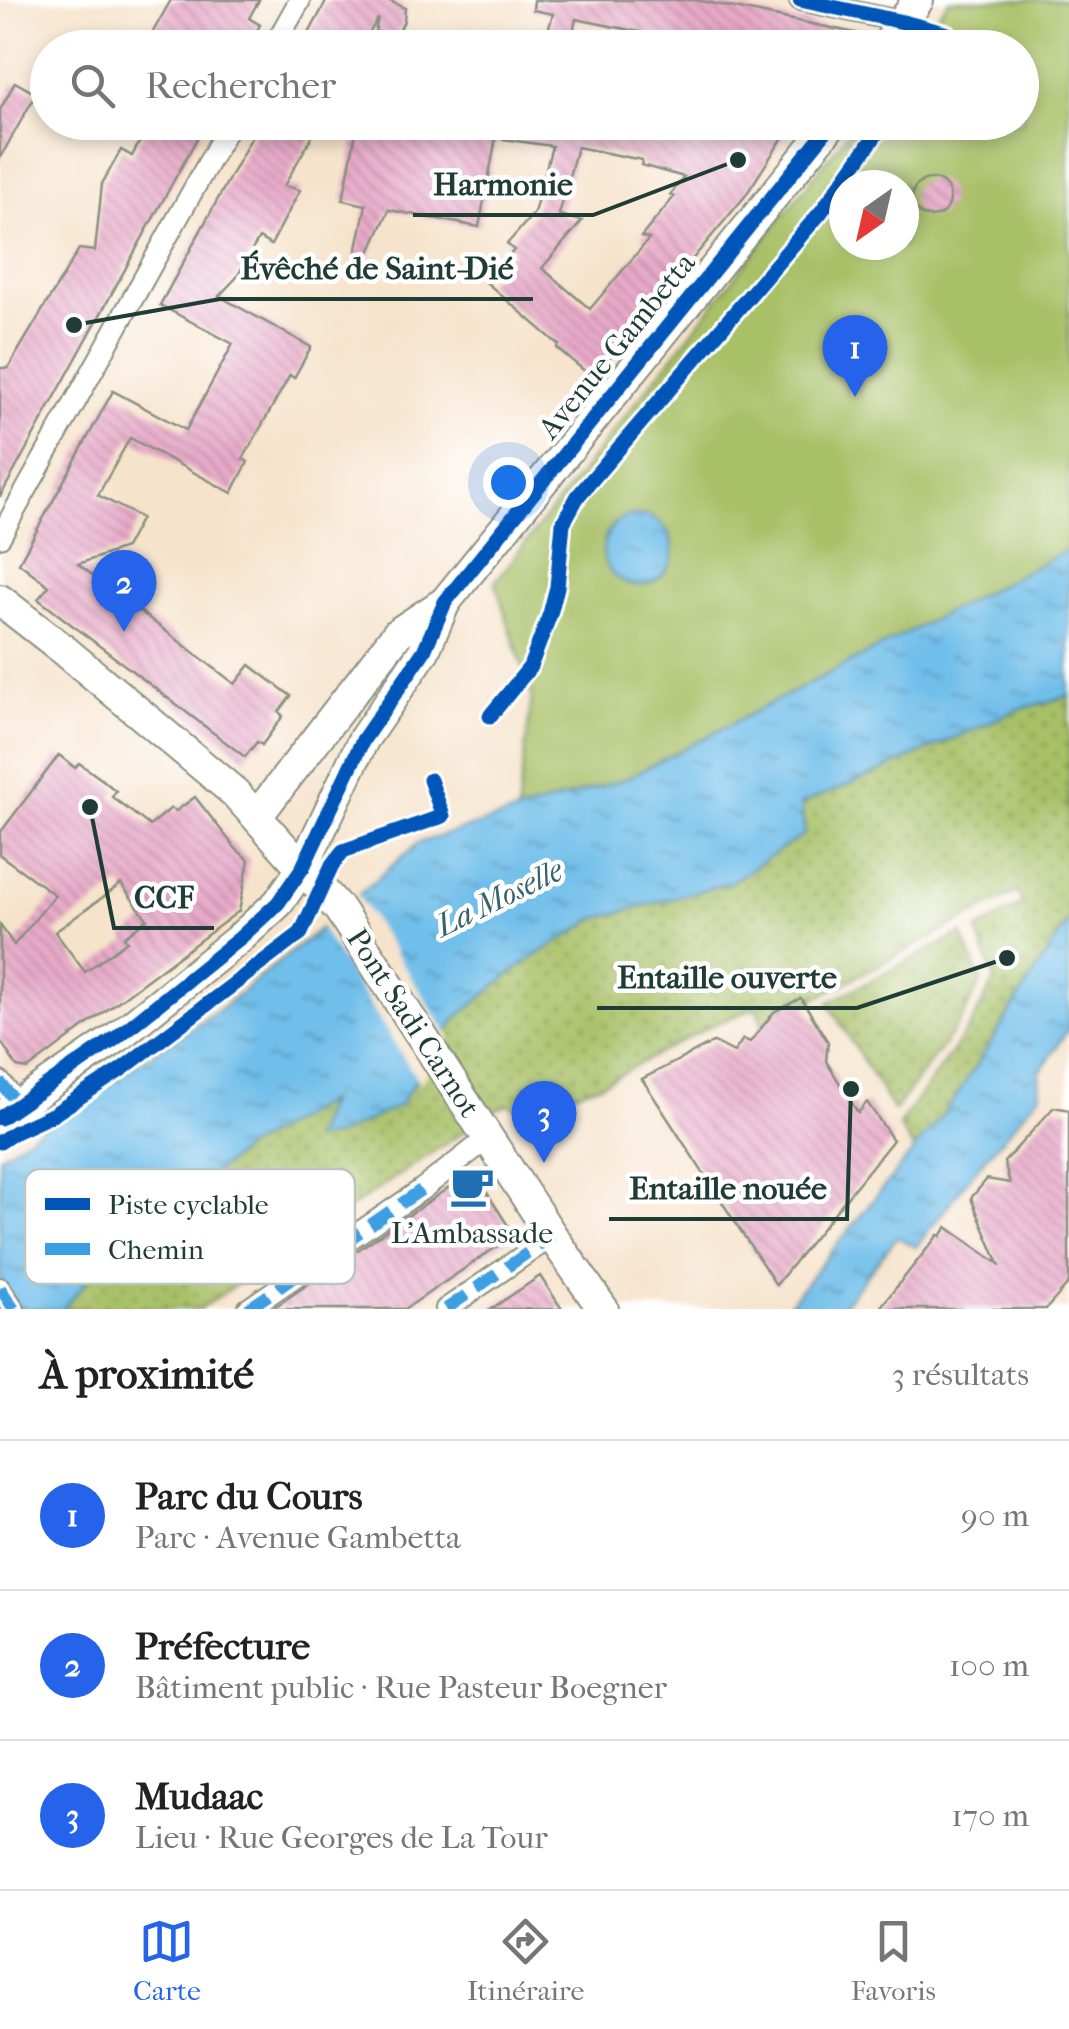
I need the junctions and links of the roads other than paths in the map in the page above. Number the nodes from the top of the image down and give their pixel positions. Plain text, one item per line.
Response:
1 (300, 0) edge
2 (800, 0) edge
3 (911, 11) edge
4 (283, 30) edge
5 (221, 140) edge
6 (819, 140) edge
7 (0, 537) edge
8 (0, 600) edge
9 (445, 602) junction
10 (256, 816) junction
11 (303, 868) junction
12 (6, 1102) edge
13 (488, 1138) junction
14 (355, 1235) edge
15 (552, 1236) junction
16 (284, 1284) edge
17 (0, 1288) edge
18 (14, 1309) edge
19 (248, 1309) edge
20 (446, 1309) edge
21 (602, 1309) edge

1 - 4 street
2 - 3 street
5 - 7 street
6 - 9 street, Avenue Gambetta
8 - 10 street, Pont Sadi Carnot
9 - 10 street, Avenue Gambetta
9 - 11 street, Avenue Gambetta
10 - 11 street, Pont Sadi Carnot
11 - 12 street, Avenue Gambetta
11 - 13 street, Pont Sadi Carnot
13 - 14 street
13 - 15 street, Pont Sadi Carnot
15 - 20 street
15 - 21 street, Pont Sadi Carnot
16 - 19 street
17 - 18 street

